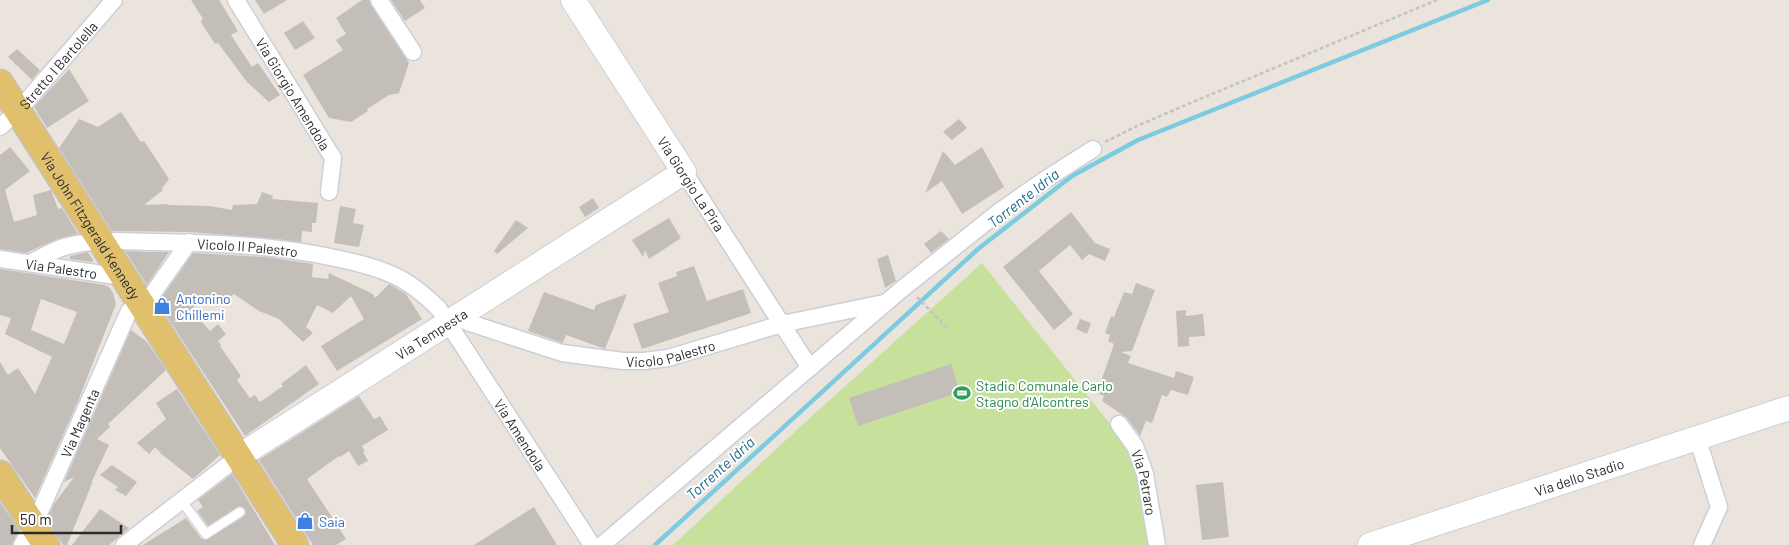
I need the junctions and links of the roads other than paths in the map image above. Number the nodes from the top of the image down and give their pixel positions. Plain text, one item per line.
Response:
1 (114, 0) edge
2 (236, 0) edge
3 (380, 0) edge
4 (573, 0) edge
5 (413, 52) dead end
6 (0, 83) edge
7 (9, 119) edge
8 (1093, 149) road end
9 (684, 172) junction
10 (329, 192) dead end
11 (101, 241) junction
12 (189, 242) junction
13 (0, 259) edge
14 (30, 264) junction
15 (123, 277) junction
16 (140, 303) junction
17 (886, 303) junction
18 (453, 320) junction
19 (782, 324) junction
20 (810, 368) junction
21 (1789, 408) edge
22 (1119, 424) dead end
23 (1697, 437) junction
24 (238, 457) junction
25 (0, 474) edge
26 (182, 500) junction
27 (240, 512) dead end
28 (33, 538) edge
29 (1386, 542) edge
30 (124, 545) edge
31 (295, 545) edge
32 (592, 545) edge
33 (602, 545) edge
34 (1157, 545) edge
35 (1702, 545) edge

1 - 7 street, Stretto I Bartolella
2 - 10 street, Via Giorgio Amendola
3 - 5 street
4 - 9 street, Via Giorgio La Pira
6 - 7 main road, Via John Fitzgerald Kennedy
7 - 11 main road, Via John Fitzgerald Kennedy
8 - 17 street
9 - 18 street, Via Tempesta
9 - 19 street, Via Giorgio La Pira
11 - 12 street, Vicolo II Palestro
11 - 14 street, Vicolo II Palestro
11 - 15 main road, Via John Fitzgerald Kennedy
12 - 16 street, Via Magenta
12 - 18 street, Vicolo II Palestro
13 - 14 street, Via Palestro
14 - 15 street, Via Palestro
15 - 16 main road, Via John Fitzgerald Kennedy
16 - 24 main road, Via John Fitzgerald Kennedy
16 - 28 street, Via Magenta
17 - 19 street, Vicolo Palestro
17 - 20 street
18 - 19 street, Vicolo Palestro
18 - 24 street, Via Tempesta
18 - 32 street, Via Amendola
19 - 20 street, Via Giorgio La Pira
20 - 33 street
21 - 23 street, Via dello Stadio
22 - 34 street, Via Petraro
23 - 29 street, Via dello Stadio
23 - 35 street
24 - 26 street, Via Tempesta
24 - 31 main road, Via John Fitzgerald Kennedy
25 - 28 main road
26 - 27 lane
26 - 30 street, Via Tempesta

